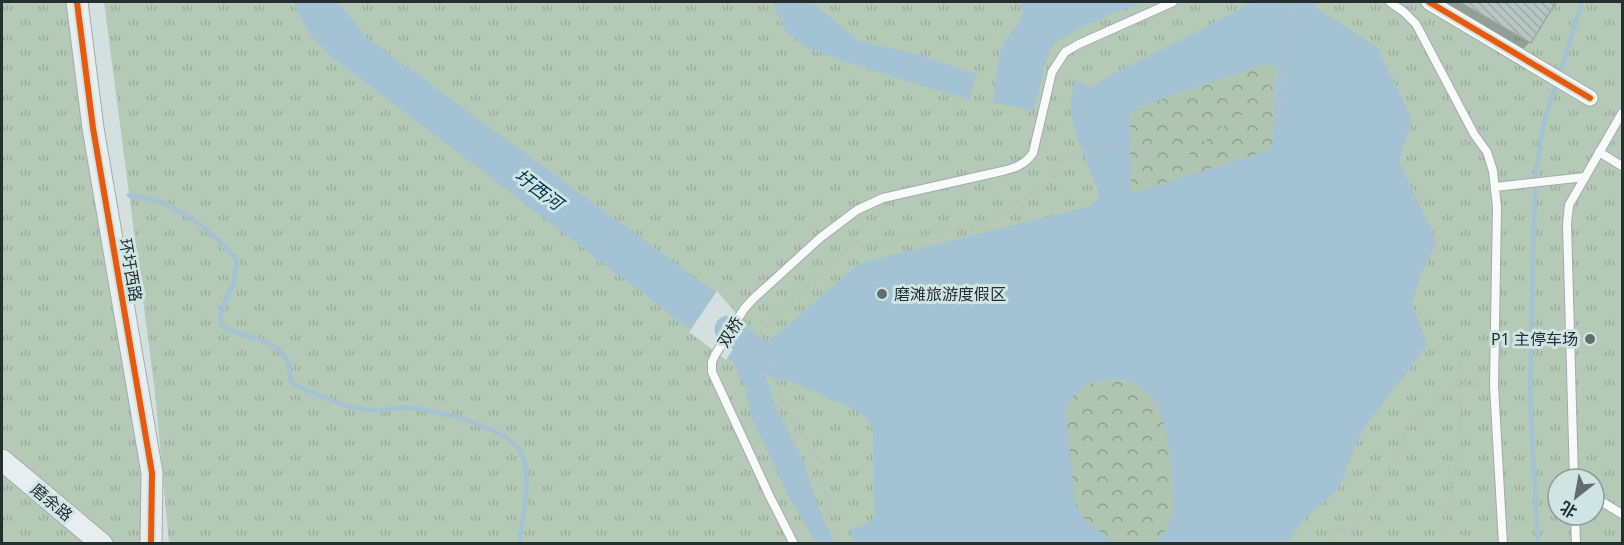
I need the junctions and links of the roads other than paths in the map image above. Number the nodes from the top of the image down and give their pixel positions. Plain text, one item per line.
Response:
1 (77, 2) edge
2 (1173, 2) edge
3 (1390, 2) edge
4 (1429, 2) edge
5 (1590, 98) dead end
6 (1623, 113) edge
7 (1599, 152) junction
8 (1623, 166) edge
9 (1585, 177) junction
10 (1495, 187) junction
11 (2, 460) edge
12 (1574, 467) edge
13 (1606, 504) edge
14 (1623, 514) edge
15 (1575, 527) edge
16 (102, 543) edge
17 (151, 543) edge
18 (794, 543) edge
19 (1503, 543) edge
20 (1576, 543) edge

1 - 17 street, 环圩西路
2 - 18 lane, 双桥
3 - 10 lane
4 - 5 street
6 - 7 lane
7 - 8 lane
7 - 9 lane
9 - 10 lane
9 - 12 lane
10 - 19 lane
11 - 16 street, 磨余路
13 - 14 lane
15 - 20 lane

